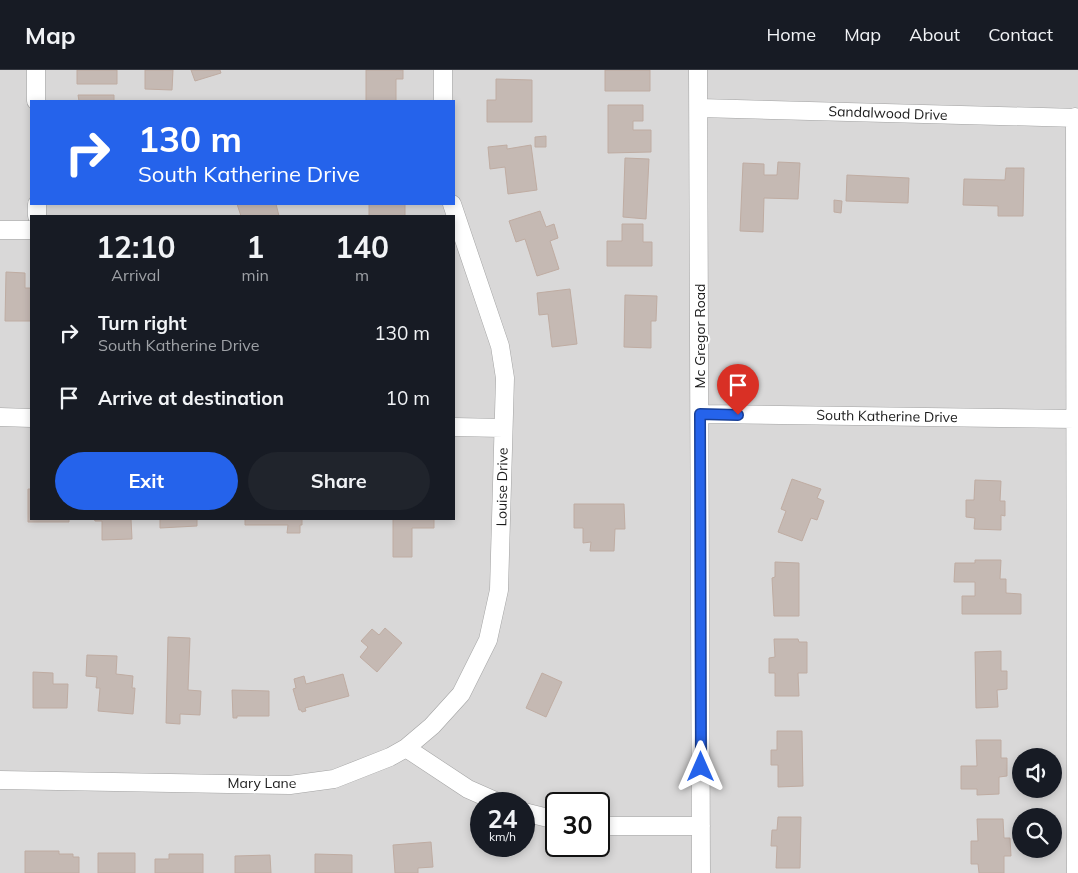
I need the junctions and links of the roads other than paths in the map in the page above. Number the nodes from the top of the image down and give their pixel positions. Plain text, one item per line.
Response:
1 (36, 70) edge
2 (443, 70) edge
3 (698, 70) edge
4 (36, 100) edge
5 (443, 100) edge
6 (699, 108) junction
7 (1076, 118) edge
8 (452, 205) edge
9 (0, 230) edge
10 (30, 230) edge
11 (700, 414) junction
12 (0, 417) edge
13 (30, 418) edge
14 (1075, 419) junction
15 (455, 427) edge
16 (503, 428) junction
17 (406, 748) junction
18 (0, 780) edge
19 (475, 792) edge
20 (610, 826) edge
21 (701, 826) junction
22 (701, 873) edge
23 (1076, 873) edge

1 - 4 street
2 - 5 street
3 - 6 street, Mc Gregor Road
6 - 7 street, Sandalwood Drive
6 - 11 street, Mc Gregor Road
7 - 14 street
8 - 16 street, Louise Drive
9 - 10 street
11 - 14 street, South Katherine Drive
11 - 21 street, Mc Gregor Road
12 - 13 street
14 - 23 street
15 - 16 street
16 - 17 street, Louise Drive
17 - 18 street, Mary Lane
17 - 19 street
20 - 21 street
21 - 22 street, Mc Gregor Road

